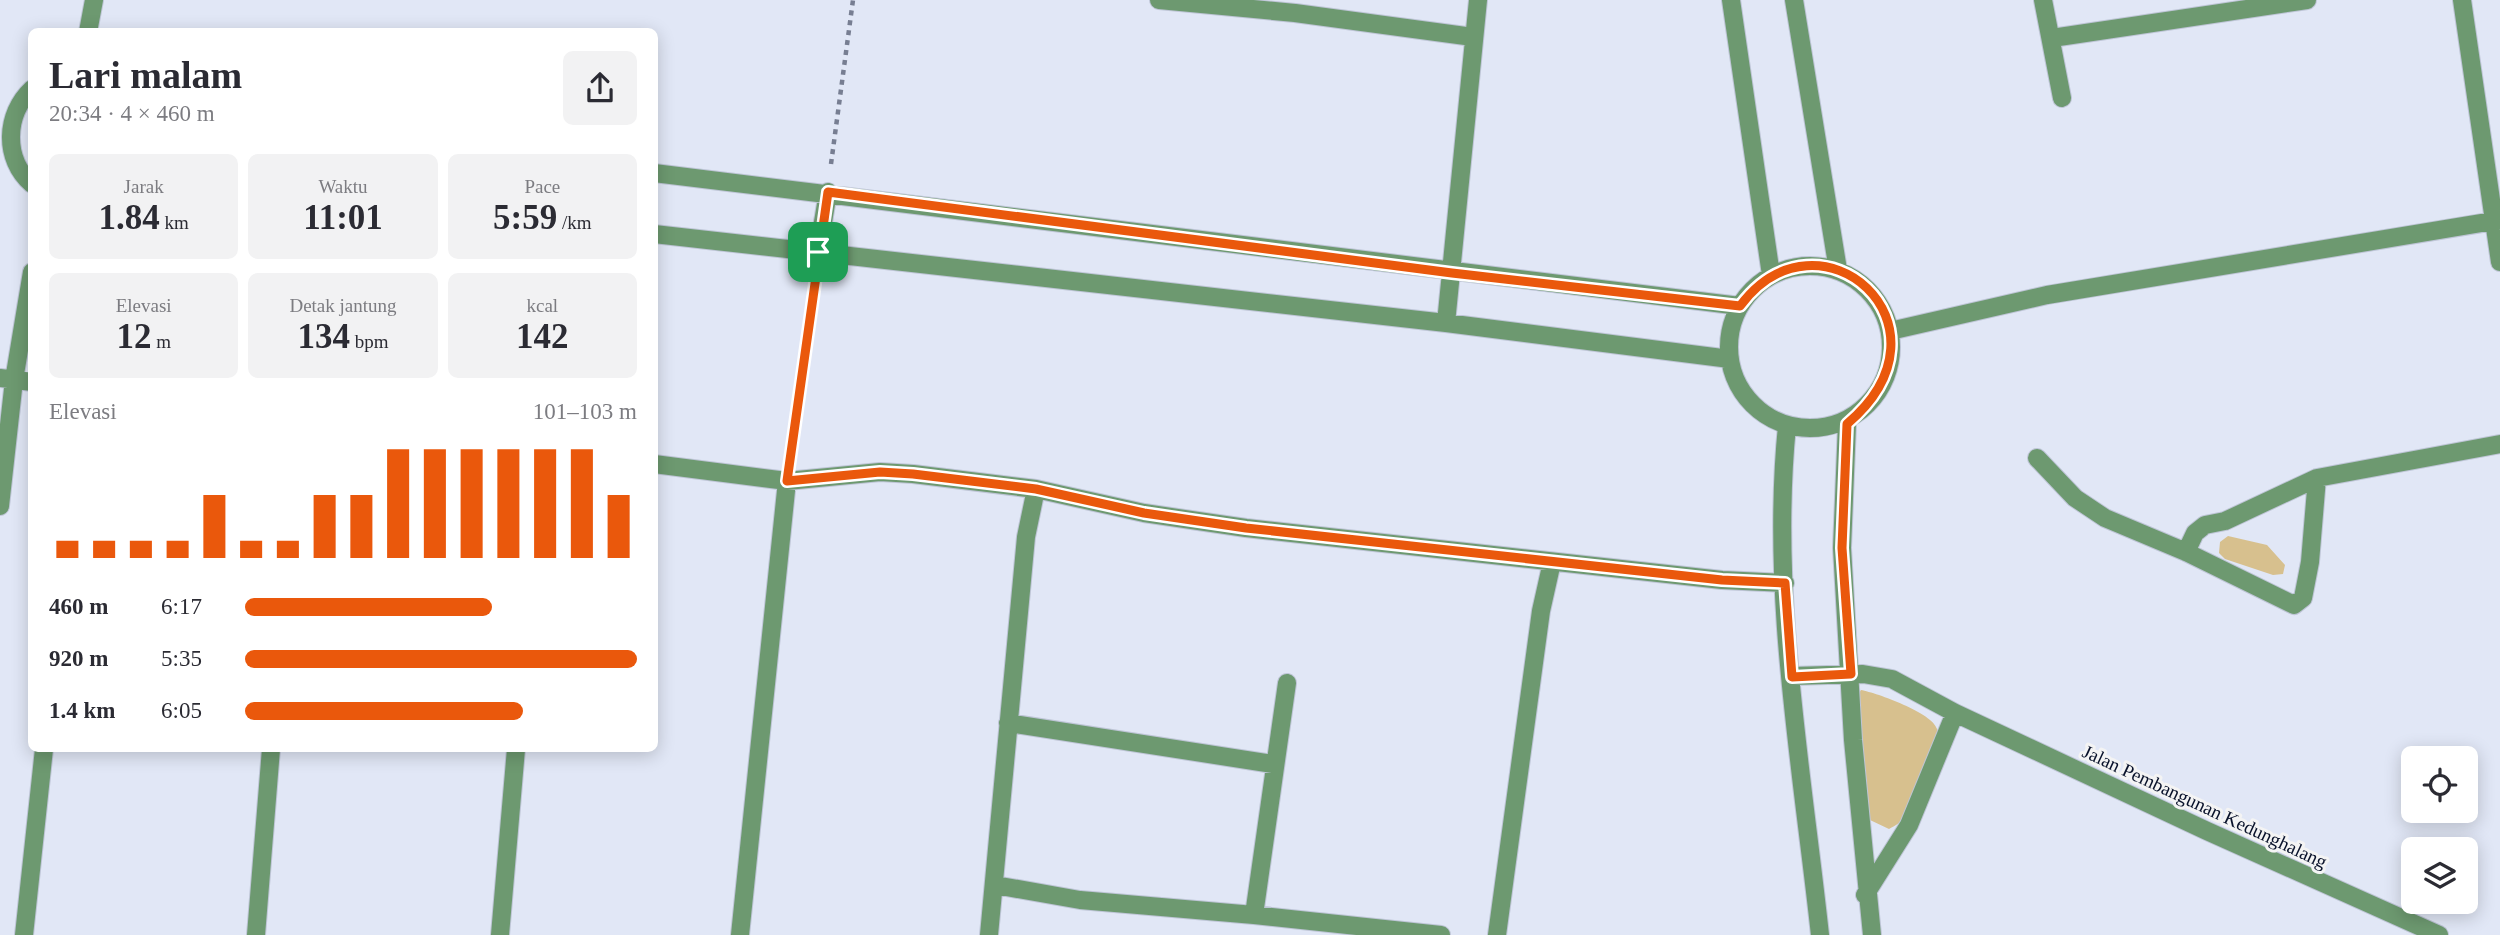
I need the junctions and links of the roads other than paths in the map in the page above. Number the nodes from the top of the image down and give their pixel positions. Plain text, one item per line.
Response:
1 (94, 0) edge
2 (1159, 0) edge
3 (1478, 0) edge
4 (1731, 0) edge
5 (1794, 0) edge
6 (2043, 0) edge
7 (2307, 0) edge
8 (2462, 0) edge
9 (1293, 7) edge
10 (89, 28) edge
11 (1473, 37) junction
12 (2052, 38) junction
13 (28, 94) edge
14 (2062, 98) dead end
15 (6, 122) edge
16 (658, 173) edge
17 (28, 179) edge
18 (828, 192) junction
19 (2497, 220) edge
20 (658, 234) edge
21 (818, 252) junction
22 (2500, 262) edge
23 (1838, 270) junction
24 (1452, 273) junction
25 (1771, 275) junction
26 (28, 297) edge
27 (1740, 306) junction
28 (1446, 323) junction
29 (1890, 331) junction
30 (1730, 359) junction
31 (15, 380) edge
32 (1847, 424) junction
33 (1787, 426) junction
34 (2500, 444) edge
35 (2037, 458) dead end
36 (658, 465) edge
37 (2317, 478) junction
38 (787, 481) junction
39 (1036, 489) junction
40 (0, 506) edge
41 (2186, 552) junction
42 (1552, 562) junction
43 (1785, 583) junction
44 (1851, 674) junction
45 (1792, 677) junction
46 (1287, 683) dead end
47 (1955, 713) junction
48 (1008, 723) junction
49 (44, 752) edge
50 (271, 752) edge
51 (516, 752) edge
52 (1273, 764) junction
53 (995, 885) junction
54 (1866, 895) junction
55 (1254, 915) junction
56 (2430, 933) edge
57 (24, 935) edge
58 (256, 935) edge
59 (500, 935) edge
60 (740, 935) edge
61 (989, 935) edge
62 (1441, 935) edge
63 (1497, 935) edge
64 (1820, 935) edge
65 (1872, 935) edge

1 - 10 street
2 - 9 street
3 - 11 street
4 - 25 street
5 - 23 street
6 - 12 street
7 - 12 street
8 - 19 street
9 - 11 street
11 - 24 street
12 - 14 street
13 - 15 street
15 - 17 street
16 - 18 street
18 - 21 street
18 - 24 street
19 - 22 street
19 - 29 street
20 - 21 street
21 - 28 street
23 - 25 street
23 - 29 street
24 - 27 street
24 - 28 street
25 - 27 street
26 - 31 street
27 - 30 street
28 - 30 street
29 - 32 street
30 - 33 street
31 - 40 street
32 - 33 street
32 - 44 street
33 - 43 street
34 - 37 street
35 - 41 street
36 - 38 street
37 - 41 street
37 - 41 street
38 - 39 street
38 - 60 street
39 - 42 street
39 - 48 street
42 - 43 street
42 - 63 street
43 - 45 street
44 - 45 street, Jalan Pembangunan Kedunghalang
44 - 47 street, Jalan Pembangunan Kedunghalang
44 - 54 street
45 - 64 street
46 - 52 street
47 - 54 street
47 - 56 street, Jalan Pembangunan Kedunghalang
48 - 52 street
48 - 53 street
49 - 57 street
50 - 58 street
51 - 59 street
52 - 55 street
53 - 55 street
53 - 61 street
54 - 65 street
55 - 62 street

